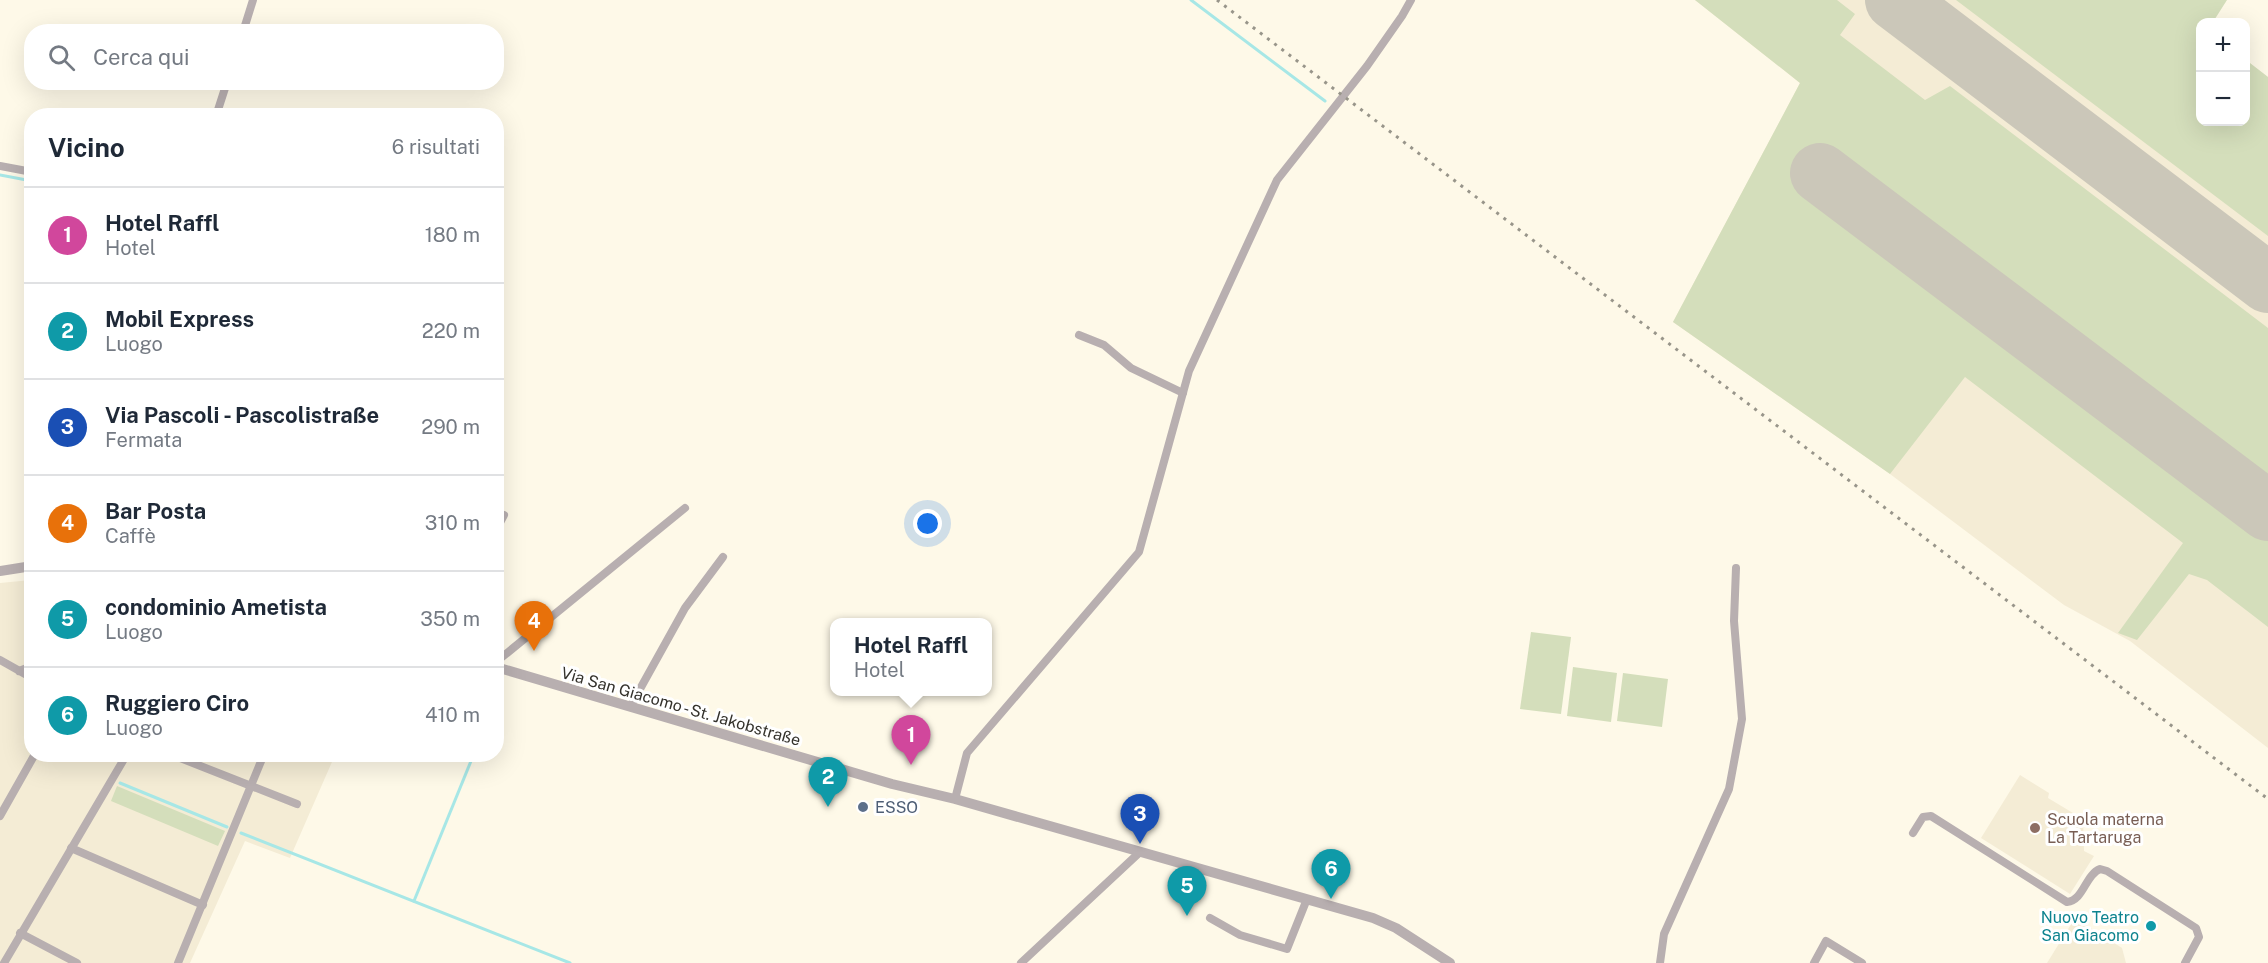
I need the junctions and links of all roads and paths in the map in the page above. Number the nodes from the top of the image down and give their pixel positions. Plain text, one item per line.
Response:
1 (253, 0) edge
2 (1411, 0) edge
3 (246, 24) edge
4 (224, 90) edge
5 (219, 108) edge
6 (0, 166) edge
7 (24, 170) edge
8 (1078, 335) dead end
9 (1183, 393) junction
10 (685, 508) dead end
11 (723, 557) dead end
12 (24, 567) edge
13 (1736, 568) dead end
14 (0, 571) edge
15 (504, 655) edge
16 (0, 660) edge
17 (24, 669) edge
18 (504, 669) edge
19 (19, 671) junction
20 (24, 674) edge
21 (630, 707) junction
22 (30, 762) edge
23 (122, 762) edge
24 (189, 762) edge
25 (261, 762) edge
26 (251, 788) junction
27 (955, 799) junction
28 (297, 804) dead end
29 (0, 816) edge
30 (1913, 833) dead end
31 (71, 848) junction
32 (1140, 852) junction
33 (1307, 899) junction
34 (202, 905) junction
35 (1209, 918) dead end
36 (20, 933) junction
37 (4, 963) edge
38 (77, 963) edge
39 (178, 963) edge
40 (1021, 963) edge
41 (1450, 963) edge
42 (1660, 963) edge
43 (1814, 963) edge
44 (1863, 963) edge
45 (2185, 963) edge

1 - 3 street
2 - 9 street
4 - 5 street
6 - 7 street
8 - 9 street
9 - 27 street
10 - 15 street
11 - 21 street
12 - 14 street
13 - 42 street
16 - 19 street
17 - 19 street
18 - 21 street, Via San Giacomo - St. Jakobstraße
19 - 20 street
21 - 27 street, Via San Giacomo - St. Jakobstraße
22 - 29 street
23 - 31 street
24 - 26 street
25 - 26 street
26 - 28 street
26 - 34 street
27 - 32 street, Via San Giacomo - St. Jakobstraße
30 - 45 street
31 - 34 street
31 - 36 street
32 - 33 street, Via San Giacomo - St. Jakobstraße
32 - 40 street
33 - 35 street
33 - 41 street, Via San Giacomo - St. Jakobstraße
34 - 39 street
36 - 37 street
36 - 38 street
43 - 44 street

